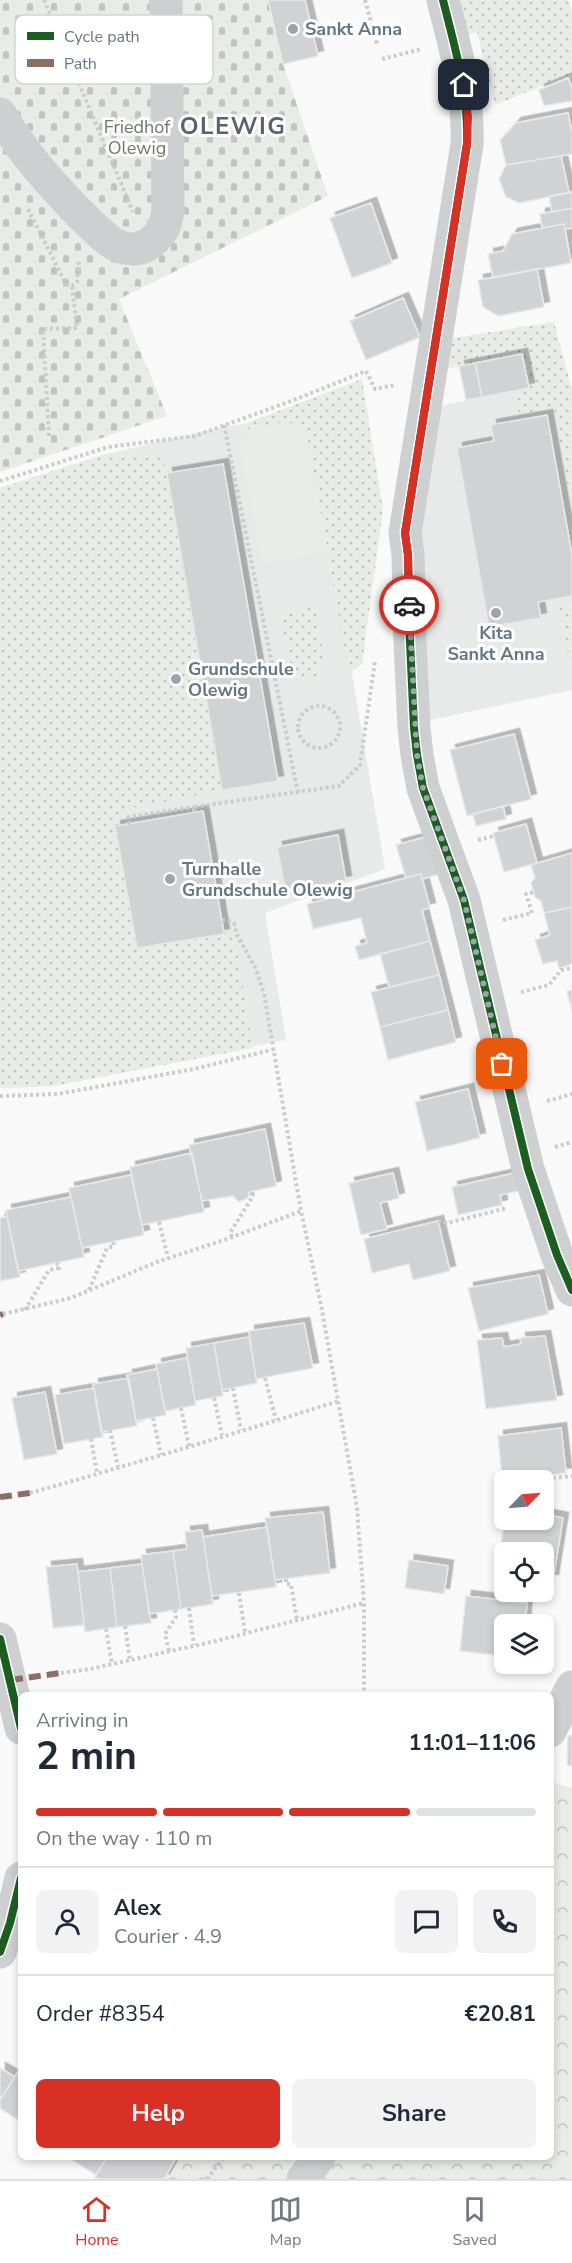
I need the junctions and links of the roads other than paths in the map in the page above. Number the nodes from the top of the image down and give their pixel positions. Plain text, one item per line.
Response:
1 (166, 0) edge
2 (443, 0) edge
3 (166, 15) edge
4 (167, 84) edge
5 (0, 114) edge
6 (572, 1290) edge
7 (0, 1639) edge
8 (572, 1687) edge
9 (18, 1716) edge
10 (554, 1723) edge
11 (18, 1729) edge
12 (0, 1732) edge
13 (18, 1890) edge
14 (0, 1952) edge
15 (317, 2160) edge
16 (303, 2179) edge

1 - 3 street
2 - 6 street
4 - 5 street
7 - 9 street
8 - 10 street
11 - 12 street
13 - 14 street
15 - 16 street

